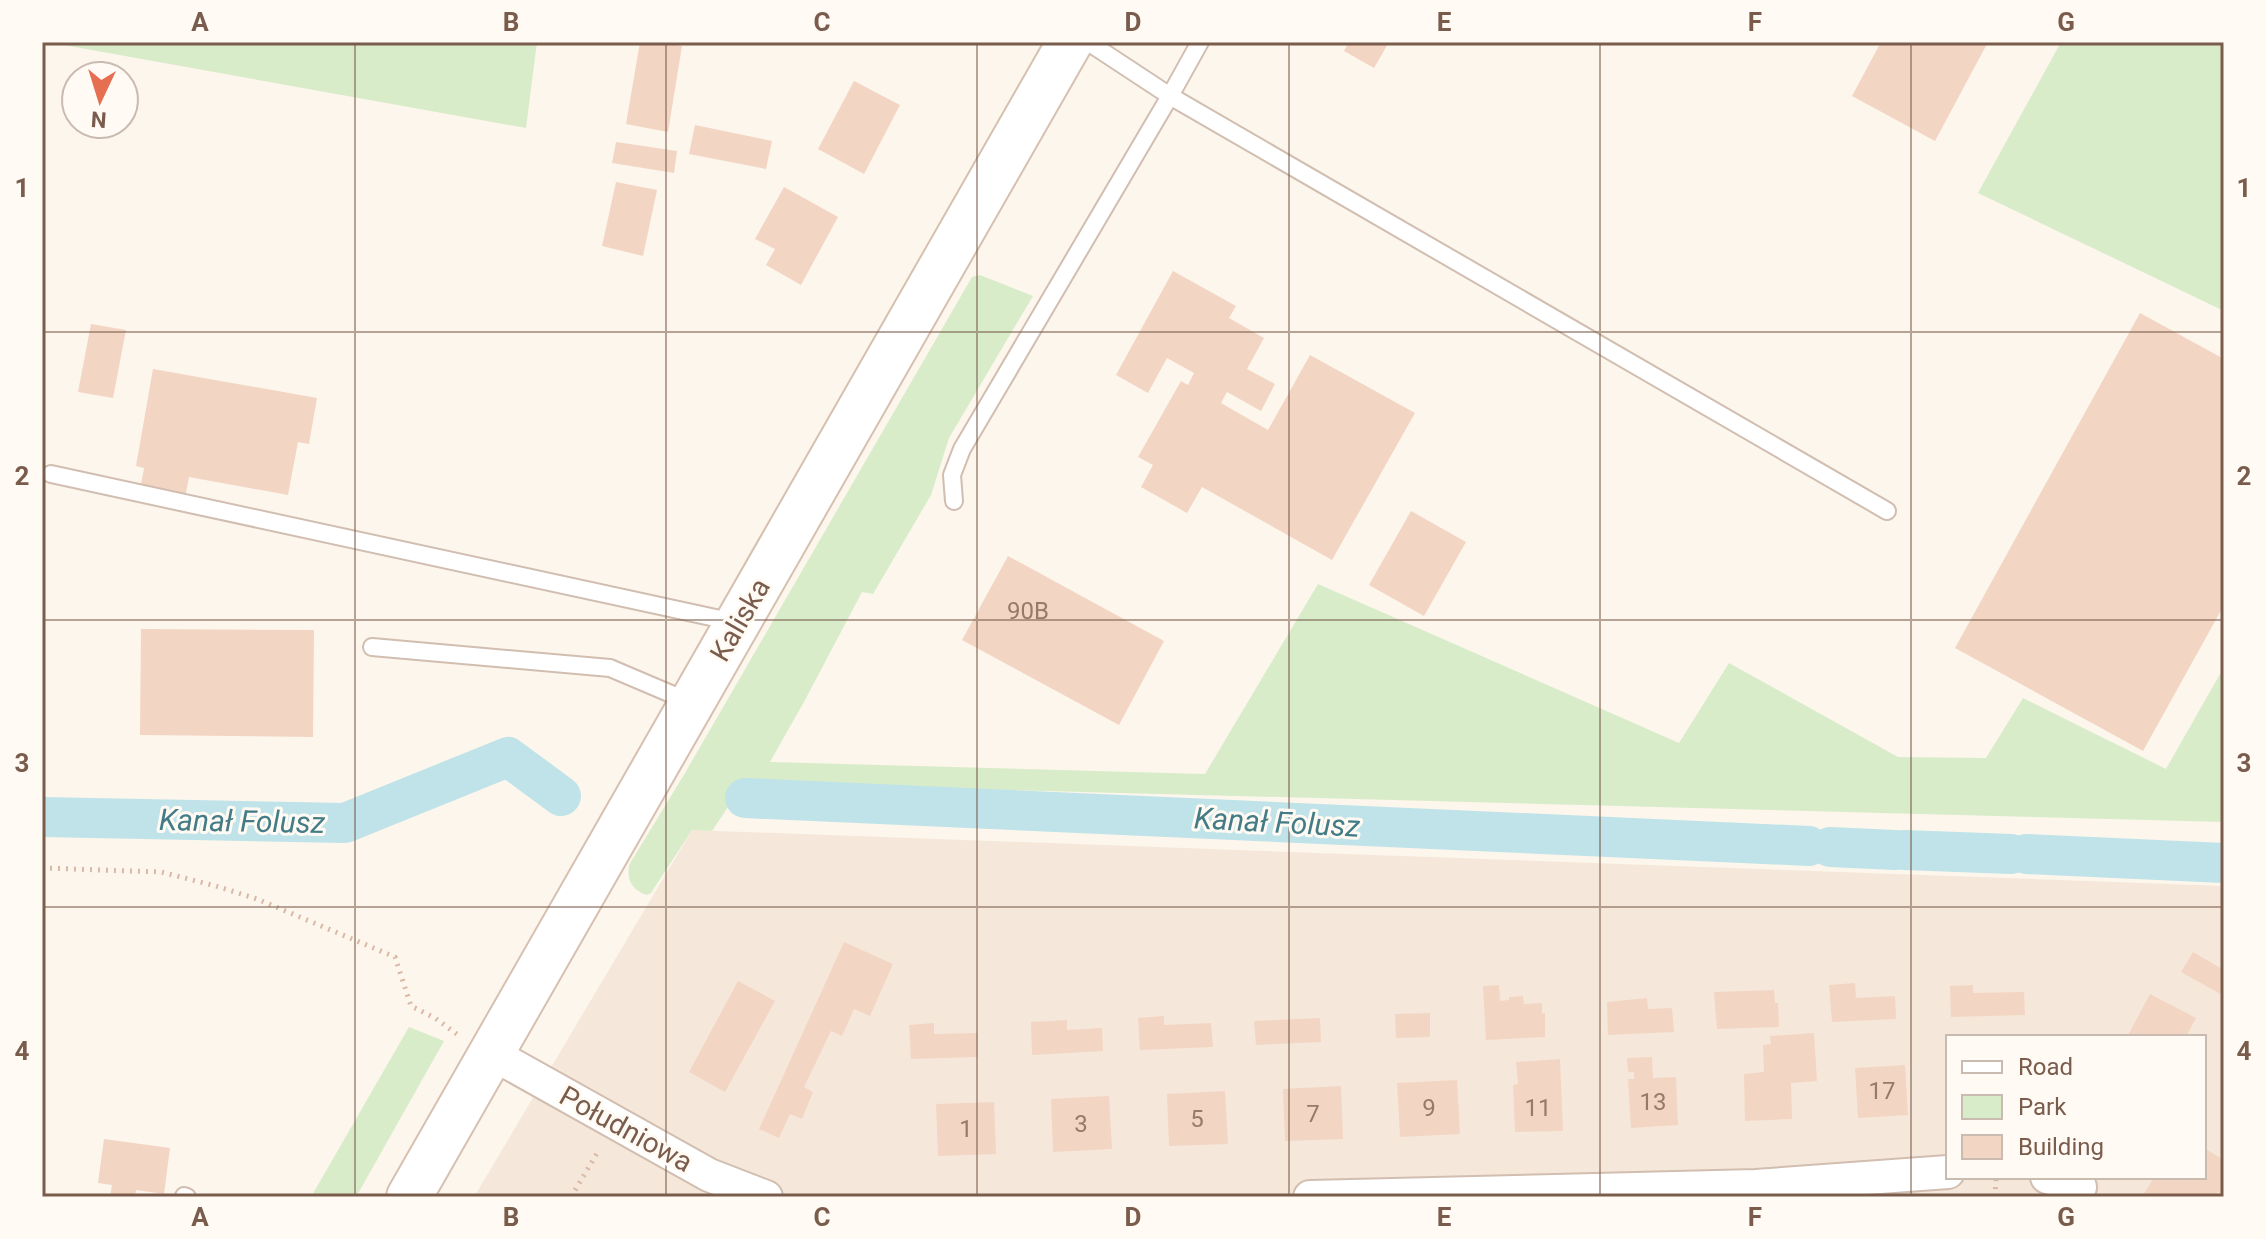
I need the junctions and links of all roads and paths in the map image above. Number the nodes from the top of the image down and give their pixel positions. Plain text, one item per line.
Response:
1 (1070, 42) edge
2 (1088, 42) edge
3 (1200, 42) edge
4 (1170, 96) junction
5 (51, 474) dead end
6 (954, 501) dead end
7 (1887, 511) dead end
8 (738, 623) junction
9 (372, 647) dead end
10 (692, 703) junction
11 (42, 868) edge
12 (491, 1053) junction
13 (604, 1143) dead end
14 (1946, 1172) edge
15 (2051, 1179) edge
16 (1768, 1191) edge
17 (2077, 1192) edge
18 (1377, 1196) edge
19 (409, 1197) edge
20 (571, 1197) edge
21 (766, 1197) edge
22 (1310, 1197) edge

1 - 8 main road, Kaliska
2 - 4 lane
3 - 4 lane
4 - 6 lane
4 - 7 lane
5 - 8 lane
8 - 10 main road, Kaliska
9 - 10 lane
10 - 12 main road, Kaliska
11 - 12 path
12 - 19 main road, Kaliska
12 - 21 street, Południowa
13 - 20 path
14 - 16 street
15 - 17 street
16 - 18 street
18 - 22 street

